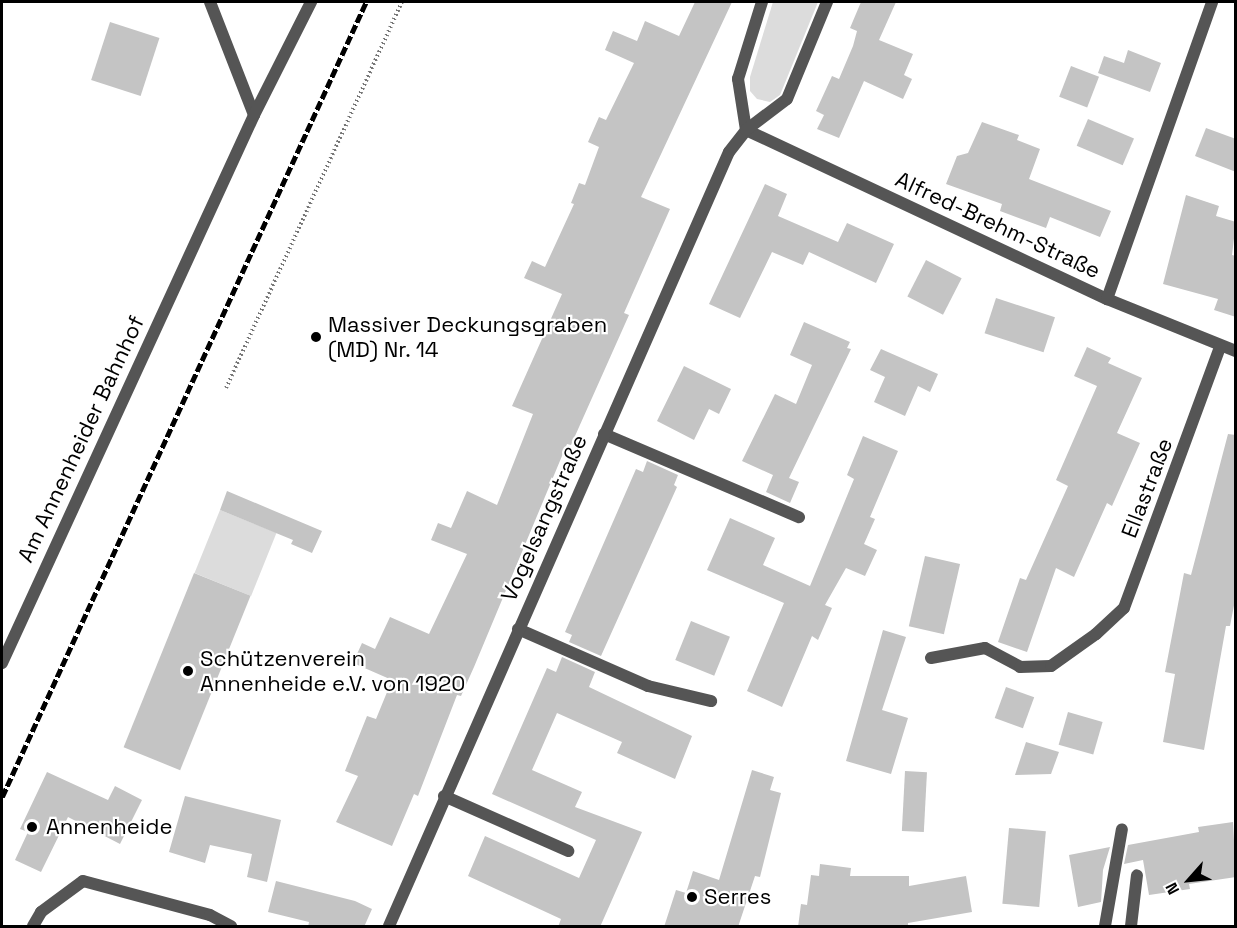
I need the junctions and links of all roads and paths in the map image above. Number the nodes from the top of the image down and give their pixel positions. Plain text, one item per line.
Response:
1 (210, 2) edge
2 (311, 2) edge
3 (402, 2) edge
4 (762, 2) edge
5 (827, 2) edge
6 (1212, 2) edge
7 (254, 115) junction
8 (746, 130) junction
9 (1107, 299) junction
10 (1220, 347) junction
11 (1236, 351) edge
12 (226, 388) dead end
13 (604, 434) junction
14 (799, 517) dead end
15 (518, 629) junction
16 (931, 658) dead end
17 (2, 663) edge
18 (711, 701) dead end
19 (444, 796) junction
20 (1122, 828) dead end
21 (568, 851) dead end
22 (1137, 875) dead end
23 (33, 927) edge
24 (231, 927) edge
25 (389, 927) edge
26 (1105, 927) edge
27 (1131, 927) edge

1 - 7 street
2 - 7 street, Am Annenheider Bahnhof
3 - 12 path
4 - 8 street
5 - 8 street, Vogelsangstraße
6 - 9 street
7 - 17 street, Am Annenheider Bahnhof
8 - 9 street, Alfred-Brehm-Straße
8 - 13 street, Vogelsangstraße
9 - 10 street, Alfred-Brehm-Straße
10 - 11 street, Alfred-Brehm-Straße
10 - 16 street, Ellastraße
13 - 14 street
13 - 15 street, Vogelsangstraße
15 - 18 street
15 - 19 street, Vogelsangstraße
19 - 21 street
19 - 25 street, Vogelsangstraße
20 - 26 street
22 - 27 street
23 - 24 street

